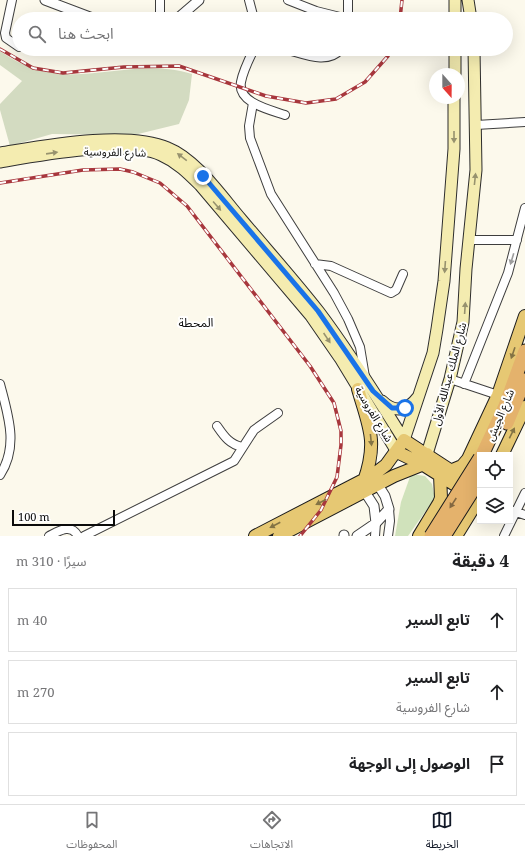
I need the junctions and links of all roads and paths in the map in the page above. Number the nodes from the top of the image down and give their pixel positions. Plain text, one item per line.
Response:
1 (12, 0) edge
2 (45, 0) edge
3 (160, 0) edge
4 (199, 0) edge
5 (249, 0) edge
6 (288, 0) edge
7 (348, 0) edge
8 (455, 0) edge
9 (468, 0) edge
10 (77, 12) edge
11 (160, 12) edge
12 (184, 12) edge
13 (252, 12) edge
14 (320, 12) edge
15 (348, 12) edge
16 (455, 12) edge
17 (470, 12) edge
18 (12, 42) edge
19 (251, 56) edge
20 (314, 56) edge
21 (332, 56) edge
22 (455, 56) edge
23 (474, 56) edge
24 (454, 68) edge
25 (253, 104) junction
26 (454, 104) edge
27 (286, 115) dead end
28 (525, 122) edge
29 (476, 125) junction
30 (0, 153) edge
31 (0, 162) edge
32 (525, 208) edge
33 (469, 240) junction
34 (517, 240) junction
35 (316, 264) junction
36 (403, 274) dead end
37 (525, 316) edge
38 (525, 351) edge
39 (450, 379) junction
40 (525, 380) edge
41 (0, 384) edge
42 (362, 384) junction
43 (464, 384) junction
44 (373, 391) junction
45 (421, 394) junction
46 (498, 395) junction
47 (524, 410) edge
48 (278, 413) dead end
49 (217, 426) dead end
50 (404, 440) junction
51 (242, 447) junction
52 (397, 452) junction
53 (483, 452) edge
54 (493, 452) edge
55 (503, 452) edge
56 (424, 459) junction
57 (477, 463) edge
58 (445, 473) junction
59 (0, 475) edge
60 (477, 484) edge
61 (378, 485) junction
62 (364, 486) junction
63 (525, 493) edge
64 (477, 495) edge
65 (477, 502) edge
66 (389, 509) junction
67 (513, 511) edge
68 (525, 516) edge
69 (376, 523) junction
70 (508, 524) edge
71 (49, 536) edge
72 (78, 536) edge
73 (84, 536) edge
74 (255, 536) edge
75 (278, 536) edge
76 (357, 536) edge
77 (374, 536) edge
78 (388, 536) edge
79 (419, 536) edge
80 (431, 536) edge
81 (444, 536) edge
82 (456, 536) edge
83 (504, 536) edge

1 - 18 street
2 - 10 street
3 - 11 street
4 - 12 street
5 - 13 street
6 - 14 street
7 - 15 street
8 - 16 main road
9 - 17 main road
19 - 25 street
20 - 21 street
22 - 24 main road
23 - 29 main road, شارع الملك عبدالله الأول
25 - 27 street
25 - 35 street
26 -> 45 main road, شارع الملك عبدالله الأول
28 - 29 street
33 -> 29 main road, شارع الملك عبدالله الأول
42 -> 30 main road, شارع الفروسية
31 -> 42 main road, شارع الفروسية
32 - 34 street
33 - 34 street
39 -> 33 main road, شارع الملك عبدالله الأول
34 -> 43 street
35 - 36 street
35 - 42 street
37 -> 46 main road
38 - 53 highway, شارع الجيش
39 - 43 street
39 - 56 main road, شارع الملك عبدالله الأول
40 - 54 highway, شارع الجيش
41 - 59 street
42 - 44 main road, شارع الفروسية
42 - 52 main road, شارع الفروسية
42 -> 62 main road
43 - 46 street
44 - 45 main road
44 - 50 main road, شارع الفروسية
45 - 50 main road, شارع الملك عبدالله الأول
46 - 58 main road
55 -> 47 main road
48 - 51 street
49 - 51 street
50 - 52 main road, شارع الملك عبدالله الأول
50 - 56 main road, شارع الفروسية
51 - 73 street
52 - 56 main road, شارع الفروسية
52 - 62 main road, شارع الملك عبدالله الأول
56 - 58 main road, شارع الفروسية
56 - 61 main road, شارع الملك عبدالله الأول
57 -> 80 highway, bridge
58 - 64 main road, شارع الفروسية
58 - 79 main road
60 - 81 highway, bridge
61 - 62 main road, شارع الملك عبدالله الأول
61 - 66 street
62 - 69 street
62 -> 74 main road, شارع الملك عبدالله الأول
62 - 75 main road, شارع الملك عبدالله الأول
63 - 67 street
65 - 82 main road
66 - 69 street
66 - 78 street
67 - 68 street
69 - 76 street
69 - 77 street
70 - 83 street
71 - 72 street

